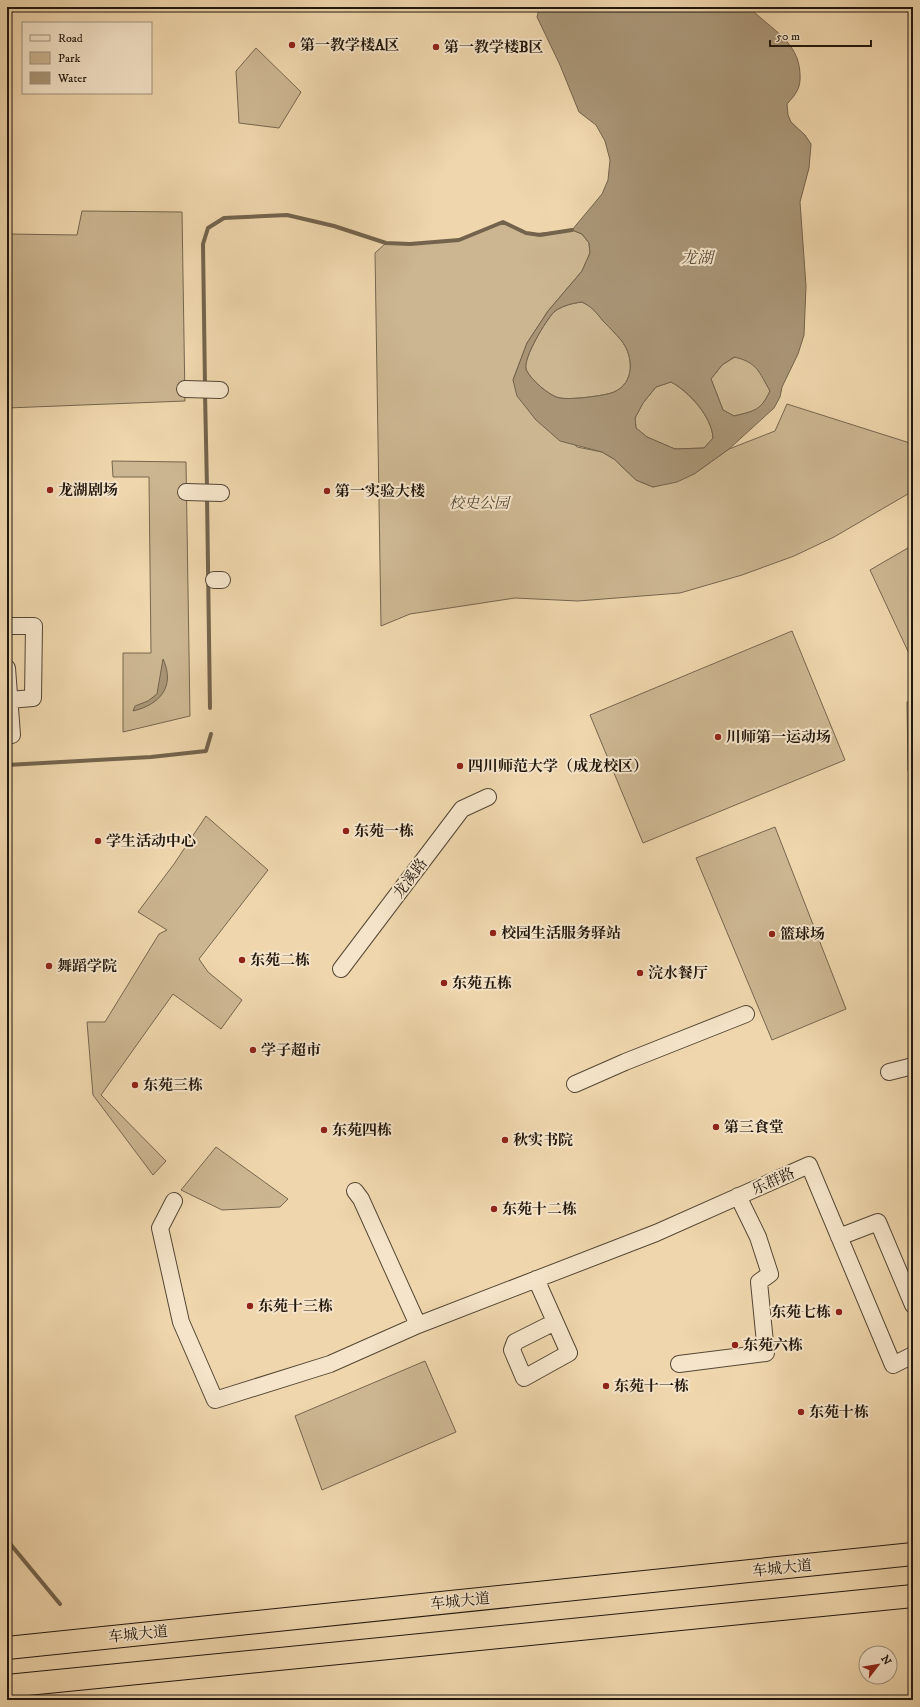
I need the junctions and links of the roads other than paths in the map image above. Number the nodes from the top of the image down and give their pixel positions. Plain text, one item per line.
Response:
1 (7, 626) edge
2 (7, 668) edge
3 (9, 700) junction
4 (12, 735) dead end
5 (488, 797) dead end
6 (341, 969) dead end
7 (746, 1014) dead end
8 (913, 1066) edge
9 (889, 1072) dead end
10 (575, 1084) dead end
11 (355, 1191) dead end
12 (738, 1196) junction
13 (174, 1201) dead end
14 (839, 1237) junction
15 (536, 1279) junction
16 (913, 1305) edge
17 (555, 1322) dead end
18 (418, 1325) junction
19 (913, 1355) edge
20 (679, 1364) dead end
21 (913, 1554) edge
22 (913, 1596) edge
23 (7, 1648) edge
24 (7, 1686) edge

1 - 3 street
2 - 3 street
3 - 4 street
5 - 6 street, 龙溪路
7 - 10 street
8 - 9 street
11 - 18 street
12 - 14 street, 乐群路
12 - 15 street, 乐群路
12 - 20 street
13 - 18 street, 乐群路
14 - 16 street
14 - 19 street
15 - 17 street
15 - 18 street, 乐群路
21 - 23 highway, 车城大道
22 - 24 highway

